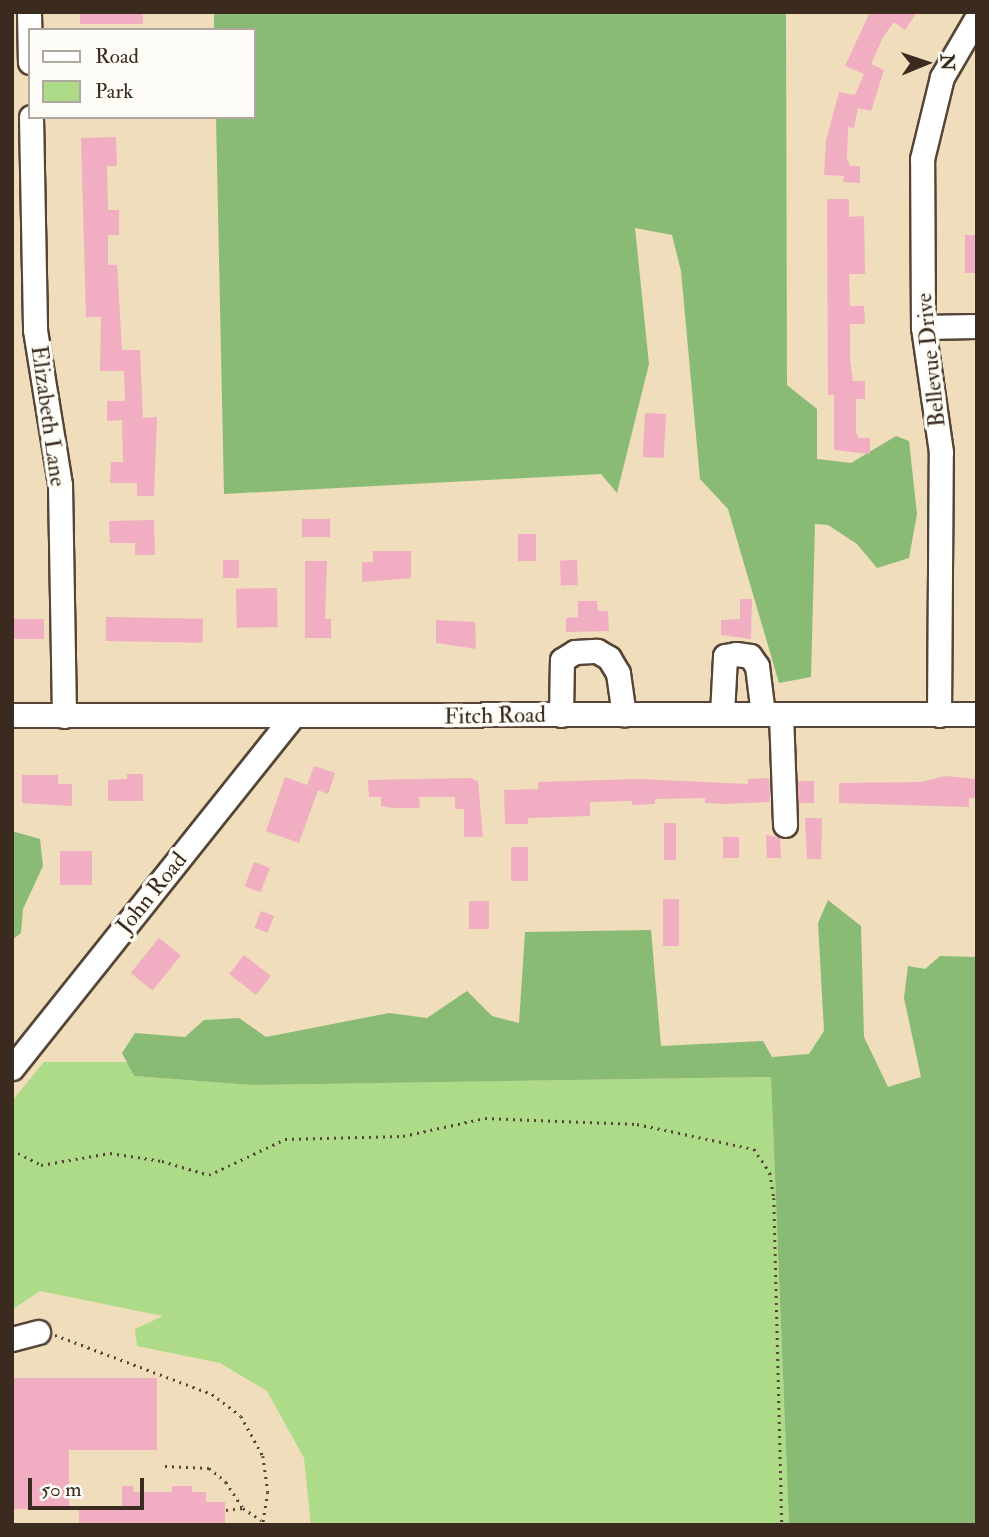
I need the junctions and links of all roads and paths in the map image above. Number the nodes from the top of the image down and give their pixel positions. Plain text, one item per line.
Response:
1 (977, 17) edge
2 (31, 119) edge
3 (977, 326) edge
4 (923, 327) junction
5 (722, 714) junction
6 (772, 714) junction
7 (977, 714) edge
8 (12, 715) edge
9 (561, 715) junction
10 (624, 715) junction
11 (939, 715) junction
12 (64, 716) junction
13 (292, 718) junction
14 (785, 825) dead end
15 (12, 1068) edge
16 (12, 1150) edge
17 (38, 1332) joint
18 (12, 1339) edge
19 (165, 1466) dead end
20 (243, 1508) junction
21 (226, 1510) dead end
22 (261, 1520) dead end
23 (263, 1525) edge
24 (782, 1525) edge

1 - 4 street, Bellevue Drive
2 - 12 street, Elizabeth Lane
3 - 4 street
4 - 11 street, Bellevue Drive
5 - 6 street, Fitch Road
5 - 6 street
5 - 10 street, Fitch Road
6 - 11 street, Fitch Road
6 - 14 street
7 - 11 street, Fitch Road
8 - 12 street, Fitch Road
9 - 10 street, Fitch Road
9 - 10 street
9 - 13 street, Fitch Road
12 - 13 street, Fitch Road
13 - 15 street, John Road
16 - 24 path
17 - 18 street
17 - 23 path
19 - 20 path
20 - 21 path
20 - 22 path

